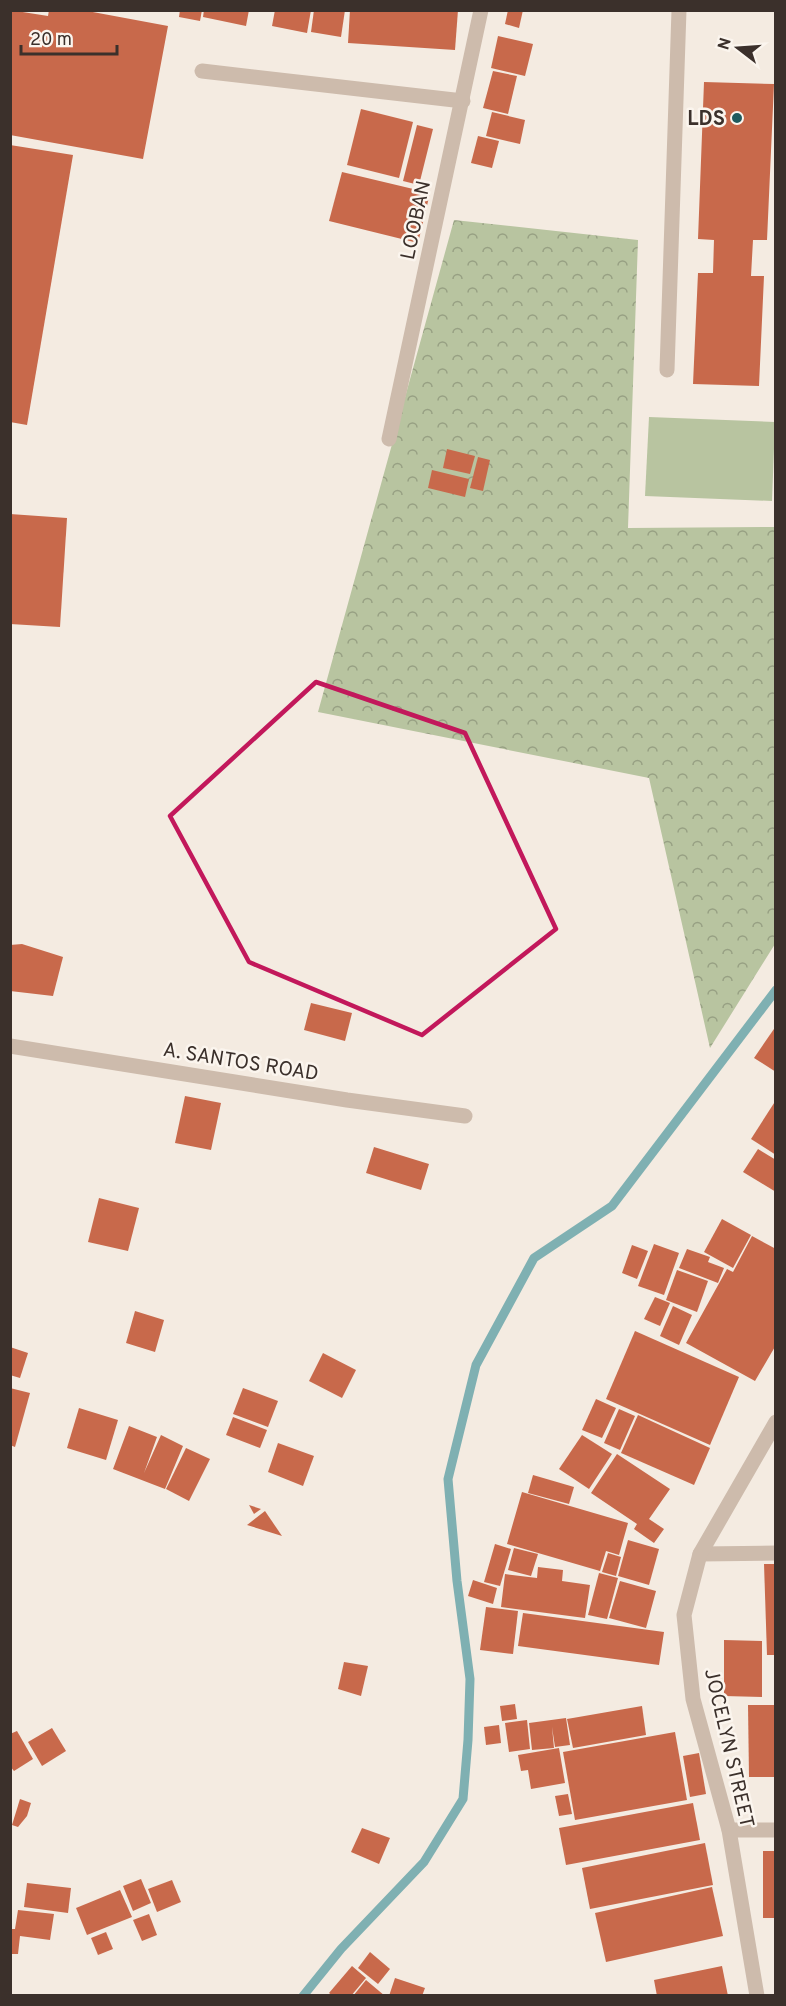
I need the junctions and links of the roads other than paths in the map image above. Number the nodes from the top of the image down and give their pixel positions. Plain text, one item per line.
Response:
1 (481, 10) edge
2 (679, 10) edge
3 (202, 71) dead end
4 (463, 101) junction
5 (667, 370) dead end
6 (388, 439) dead end
7 (10, 1046) edge
8 (465, 1116) dead end
9 (776, 1422) edge
10 (776, 1553) edge
11 (700, 1554) junction
12 (729, 1830) junction
13 (776, 1830) edge
14 (757, 1995) edge

1 - 4 street, LOOBAN
2 - 5 street
3 - 4 street
4 - 6 street, LOOBAN
7 - 8 street, A. SANTOS ROAD
9 - 11 street, JOCELYN STREET
10 - 11 street
11 - 12 street, JOCELYN STREET
12 - 13 street
12 - 14 street, JOCELYN STREET

